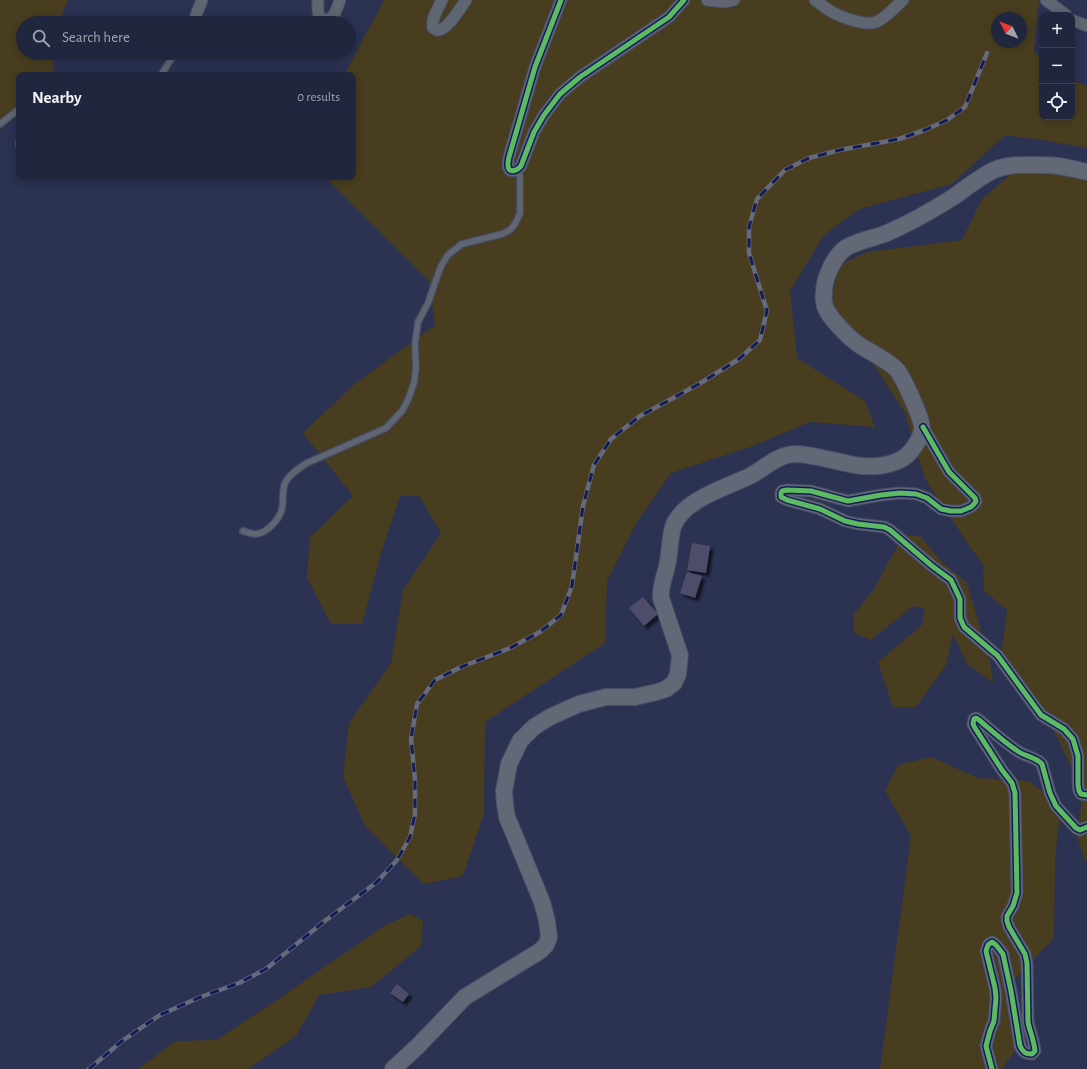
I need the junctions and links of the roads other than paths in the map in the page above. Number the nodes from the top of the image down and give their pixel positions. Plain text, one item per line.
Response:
1 (202, 0) edge
2 (318, 0) edge
3 (340, 0) edge
4 (442, 0) edge
5 (466, 0) edge
6 (561, 0) edge
7 (684, 0) edge
8 (707, 0) edge
9 (734, 0) edge
10 (816, 0) edge
11 (903, 0) edge
12 (1046, 0) edge
13 (1062, 12) edge
14 (195, 16) edge
15 (319, 16) edge
16 (333, 16) edge
17 (1075, 21) edge
18 (1087, 26) edge
19 (171, 60) edge
20 (163, 72) edge
21 (16, 111) edge
22 (0, 124) edge
23 (519, 169) junction
24 (1087, 172) edge
25 (923, 427) junction
26 (243, 531) dead end
27 (1087, 795) edge
28 (1087, 827) edge
29 (393, 1069) edge
30 (992, 1069) edge

1 - 14 street
2 - 15 street
3 - 16 street
4 - 5 street
6 - 23 street
7 - 23 street
8 - 9 street
10 - 11 street
12 - 13 street
17 - 18 street
19 - 20 lane
21 - 22 lane
23 - 26 lane
24 - 25 main road
25 - 27 street
25 - 29 main road
28 - 30 street

